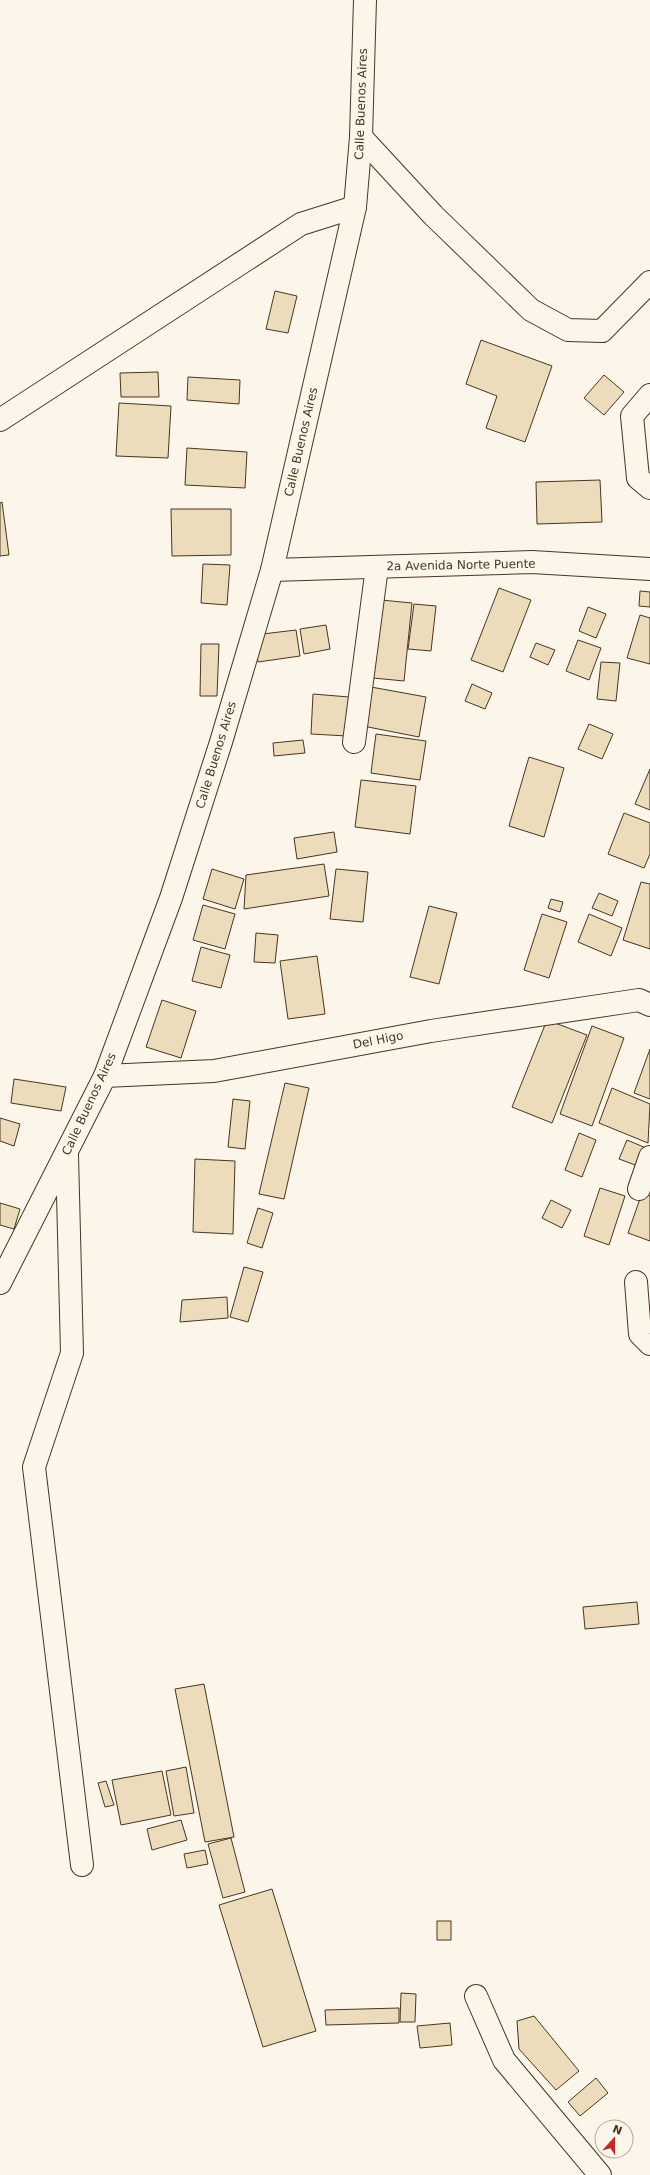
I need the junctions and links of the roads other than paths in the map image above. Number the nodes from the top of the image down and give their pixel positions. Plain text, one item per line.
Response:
1 (365, 0) edge
2 (361, 137) junction
3 (355, 207) junction
4 (650, 282) edge
5 (650, 395) edge
6 (0, 420) edge
7 (650, 488) edge
8 (377, 567) junction
9 (650, 569) edge
10 (272, 570) junction
11 (354, 742) dead end
12 (650, 1005) edge
13 (105, 1076) junction
14 (67, 1151) junction
15 (650, 1156) edge
16 (639, 1189) dead end
17 (1, 1279) edge
18 (636, 1282) dead end
19 (650, 1344) edge
20 (82, 1865) dead end
21 (476, 1996) dead end
22 (600, 2175) edge

1 - 2 street, Calle Buenos Aires
2 - 3 street, Calle Buenos Aires
2 - 4 street
3 - 6 street
3 - 10 street, Calle Buenos Aires
5 - 7 street
8 - 9 street, 2a Avenida Norte Puente
8 - 10 street, 2a Avenida Norte Puente
8 - 11 street
10 - 13 street, Calle Buenos Aires
12 - 13 street, Del Higo
13 - 14 street, Calle Buenos Aires
14 - 17 street, Calle Buenos Aires
14 - 20 street
15 - 16 street
18 - 19 street
21 - 22 street

